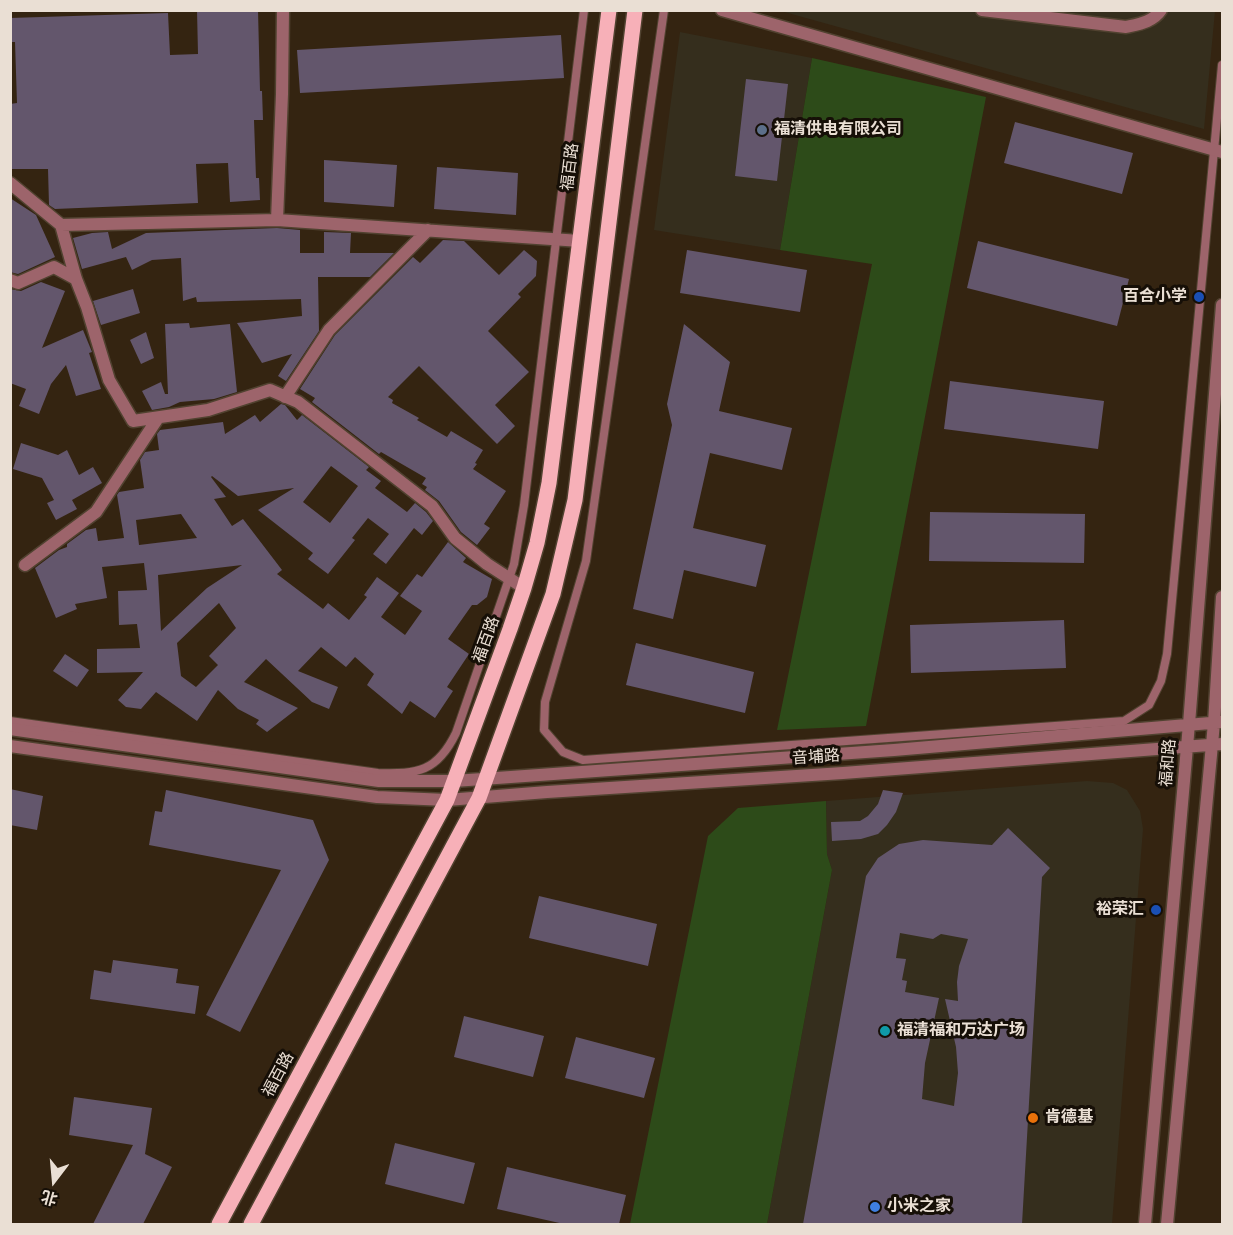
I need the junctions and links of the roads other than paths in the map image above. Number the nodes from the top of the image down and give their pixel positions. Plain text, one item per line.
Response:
1 (283, 10) edge
2 (584, 10) edge
3 (609, 10) edge
4 (635, 10) edge
5 (664, 10) edge
6 (722, 10) edge
7 (982, 10) edge
8 (1161, 10) edge
9 (1222, 65) edge
10 (1219, 151) edge
11 (10, 183) edge
12 (277, 220) junction
13 (61, 225) junction
14 (428, 230) junction
15 (556, 240) junction
16 (580, 241) junction
17 (76, 279) junction
18 (10, 280) edge
19 (1222, 305) edge
20 (285, 397) junction
21 (158, 418) junction
22 (25, 565) dead end
23 (509, 579) junction
24 (524, 588) junction
25 (1222, 597) edge
26 (10, 721) edge
27 (1218, 722) edge
28 (1189, 724) junction
29 (10, 729) edge
30 (1217, 745) edge
31 (10, 746) edge
32 (1187, 747) junction
33 (487, 780) junction
34 (454, 781) junction
35 (479, 798) junction
36 (447, 800) junction
37 (219, 1224) edge
38 (251, 1224) edge
39 (1145, 1224) edge
40 (1167, 1224) edge

1 - 12 street
2 - 15 lane
3 - 16 main road, 福百路
4 - 33 main road
5 - 10 lane
6 - 10 street
7 - 8 street
9 - 10 lane
11 - 13 street
12 - 13 street
12 - 14 street
13 - 17 street
14 - 15 street
14 - 20 street
15 - 16 street
15 - 23 lane
16 - 24 main road, 福百路
17 - 18 street
17 - 21 street
19 - 28 street, 福和路
20 - 21 street
20 - 23 street
21 - 22 street
23 - 24 street
23 - 26 lane
24 - 34 main road, 福百路
25 - 27 street
27 - 28 street, 音埔路
27 - 30 street
28 - 32 street, 福和路
28 - 33 street, 音埔路
29 - 34 street, 音埔路
30 - 32 street, 音埔路
30 - 40 street
31 - 36 street, 音埔路
32 - 35 street, 音埔路
32 - 39 street, 福和路
33 - 34 street, 音埔路
33 - 35 main road
34 - 36 main road, 福百路
35 - 36 street, 音埔路
35 - 38 main road
36 - 37 main road, 福百路

